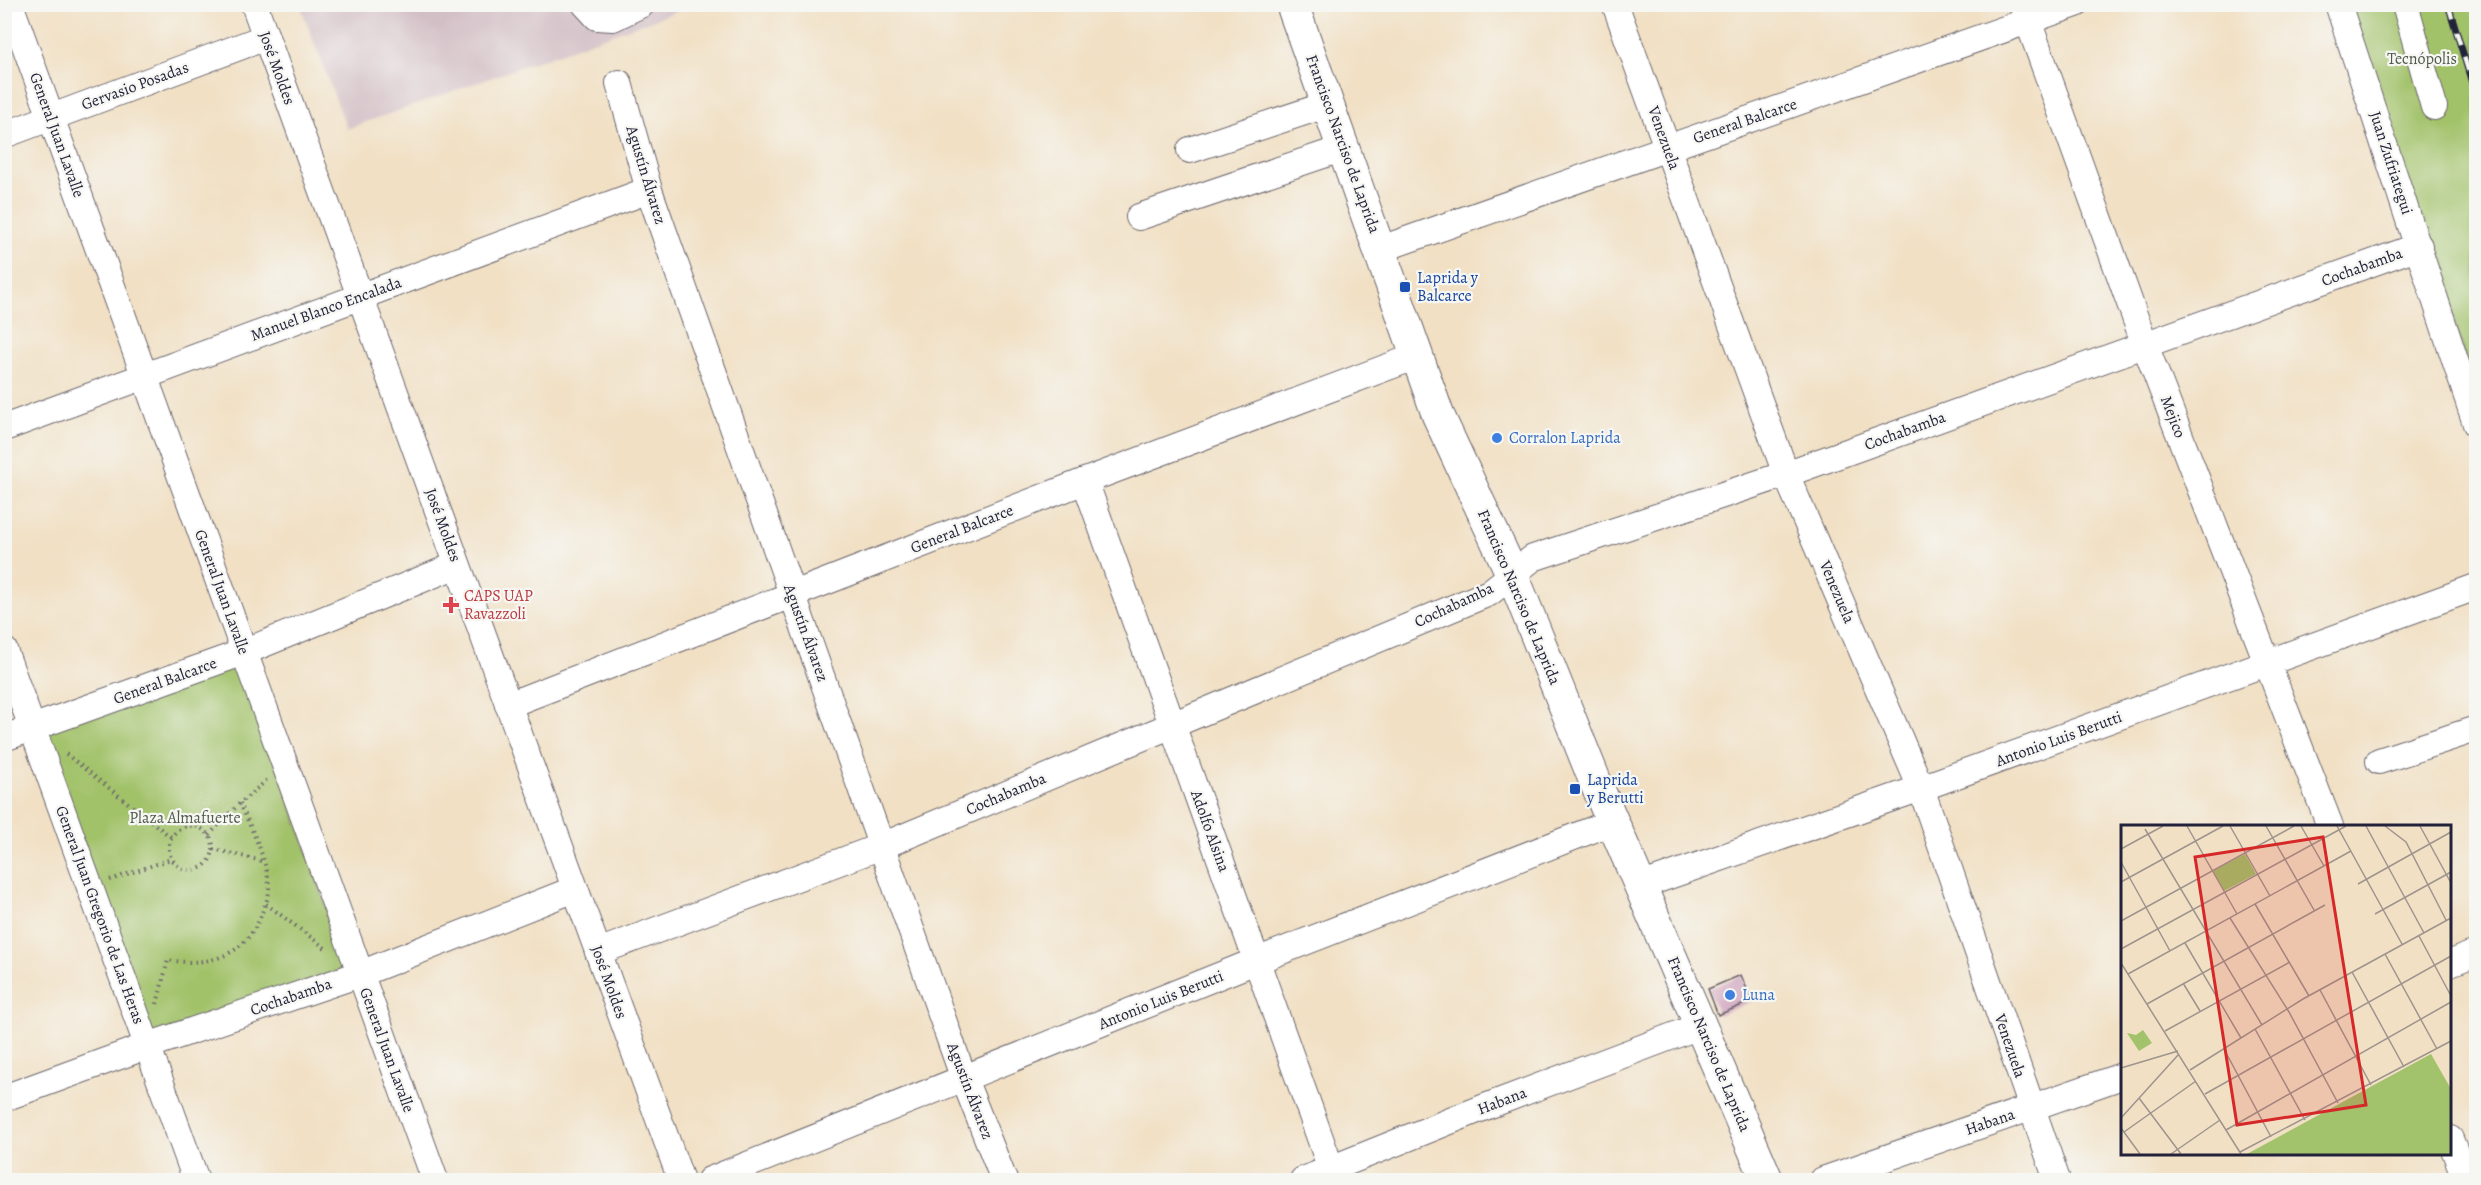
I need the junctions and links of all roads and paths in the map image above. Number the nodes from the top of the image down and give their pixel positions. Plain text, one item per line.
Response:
1 (10, 4) edge
2 (254, 4) edge
3 (585, 4) edge
4 (642, 4) edge
5 (1292, 4) edge
6 (1615, 4) edge
7 (2076, 4) edge
8 (2338, 4) edge
9 (2405, 4) edge
10 (2025, 13) edge
11 (266, 37) junction
12 (620, 82) dead end
13 (1329, 104) junction
14 (2434, 107) dead end
15 (51, 118) junction
16 (4, 135) edge
17 (1344, 148) junction
18 (1668, 148) junction
19 (1190, 150) dead end
20 (648, 190) junction
21 (1139, 217) dead end
22 (2419, 246) junction
23 (1381, 249) junction
24 (360, 296) junction
25 (2145, 345) junction
26 (1417, 356) junction
27 (144, 376) junction
28 (2476, 424) edge
29 (4, 428) edge
30 (1786, 474) junction
31 (1084, 481) junction
32 (458, 565) junction
33 (1512, 574) junction
34 (2476, 587) edge
35 (793, 595) junction
36 (4, 650) edge
37 (244, 652) junction
38 (2268, 664) junction
39 (508, 705) junction
40 (1172, 725) junction
41 (33, 728) junction
42 (2476, 729) edge
43 (4, 738) edge
44 (2379, 761) dead end
45 (284, 766) junction
46 (1921, 788) junction
47 (240, 803) junction
48 (1612, 822) junction
49 (2330, 825) edge
50 (209, 835) junction
51 (171, 837) junction
52 (882, 846) junction
53 (213, 849) junction
54 (171, 859) junction
55 (263, 861) junction
56 (1640, 886) junction
57 (89, 887) junction
58 (575, 890) junction
59 (266, 904) junction
60 (598, 952) junction
61 (2476, 953) edge
62 (1256, 961) junction
63 (2451, 963) edge
64 (360, 974) junction
65 (1702, 1025) junction
66 (147, 1046) junction
67 (2121, 1076) edge
68 (964, 1079) junction
69 (4, 1098) edge
70 (2031, 1107) junction
71 (2451, 1142) edge
72 (1333, 1175) edge
73 (196, 1180) edge
74 (435, 1180) edge
75 (681, 1180) edge
76 (710, 1180) edge
77 (1004, 1180) edge
78 (1303, 1180) edge
79 (1767, 1180) edge
80 (1823, 1180) edge
81 (2057, 1180) edge
82 (2466, 1180) edge

1 - 15 street, General Juan Lavalle
2 - 11 street, José Moldes
3 - 4 street
5 - 13 main road, Francisco Narciso de Laprida
6 - 18 street, Venezuela
7 - 10 street, General Balcarce
8 - 22 street, Juan Zufriategui
9 - 14 street
10 - 18 street, General Balcarce
10 - 25 street, Mejico
11 - 15 street, Gervasio Posadas
11 - 24 street, José Moldes
12 - 20 street, Agustín Álvarez
13 - 17 main road, Francisco Narciso de Laprida
13 - 19 street
15 - 16 street, Gervasio Posadas
15 - 27 street, General Juan Lavalle
17 - 21 street
17 - 23 main road, Francisco Narciso de Laprida
18 - 23 street, General Balcarce
18 - 30 street, Venezuela
20 - 24 street, Manuel Blanco Encalada
20 - 35 street, Agustín Álvarez
22 - 25 street, Cochabamba
22 - 28 street, Juan Zufriategui
23 - 26 main road, Francisco Narciso de Laprida
24 - 27 street, Manuel Blanco Encalada
24 - 32 street, José Moldes
25 - 30 street, Cochabamba
25 - 38 street, Mejico
26 - 31 street, General Balcarce
26 - 33 main road, Francisco Narciso de Laprida
27 - 29 street, Manuel Blanco Encalada
27 - 37 street, General Juan Lavalle
30 - 33 street, Cochabamba
30 - 46 street, Venezuela
31 - 35 street, General Balcarce
31 - 40 street, Adolfo Alsina
32 - 37 street, General Balcarce
32 - 39 street, José Moldes
33 - 40 street, Cochabamba
33 - 48 main road, Francisco Narciso de Laprida
34 - 38 street, Antonio Luis Berutti
35 - 39 street, General Balcarce
35 - 52 street, Agustín Álvarez
36 - 41 street, General Juan Gregorio de Las Heras
37 - 41 street, General Balcarce
37 - 45 street, General Juan Lavalle
38 - 46 street, Antonio Luis Berutti
38 - 49 street, Mejico
39 - 58 street, José Moldes
40 - 52 street, Cochabamba
40 - 62 street, Adolfo Alsina
41 - 43 street, General Balcarce
41 - 51 path
41 - 57 street, General Juan Gregorio de Las Heras
42 - 44 street
45 - 47 path
45 - 64 street, General Juan Lavalle
46 - 56 street, Antonio Luis Berutti
46 - 70 street, Venezuela
47 - 50 path
47 - 55 path
48 - 56 main road, Francisco Narciso de Laprida
48 - 62 street, Antonio Luis Berutti
50 - 51 path
50 - 53 path
51 - 54 path
52 - 60 street, Cochabamba
52 - 68 street, Agustín Álvarez
53 - 54 path
53 - 55 path
54 - 57 path
55 - 59 path
56 - 65 main road, Francisco Narciso de Laprida
57 - 66 street, General Juan Gregorio de Las Heras
58 - 60 street, José Moldes
58 - 64 street, Cochabamba
59 - 64 path
59 - 66 path
60 - 75 street, José Moldes
61 - 63 street
62 - 68 street, Antonio Luis Berutti
62 - 72 street, Adolfo Alsina
64 - 66 street, Cochabamba
64 - 74 street, General Juan Lavalle
65 - 72 street, Habana
65 - 79 main road, Francisco Narciso de Laprida
66 - 69 street, Cochabamba
66 - 73 street, General Juan Gregorio de Las Heras
67 - 70 street, Habana
68 - 76 street, Antonio Luis Berutti
68 - 77 street, Agustín Álvarez
70 - 80 street, Habana
70 - 81 street, Venezuela
71 - 82 street
72 - 78 street, Habana

